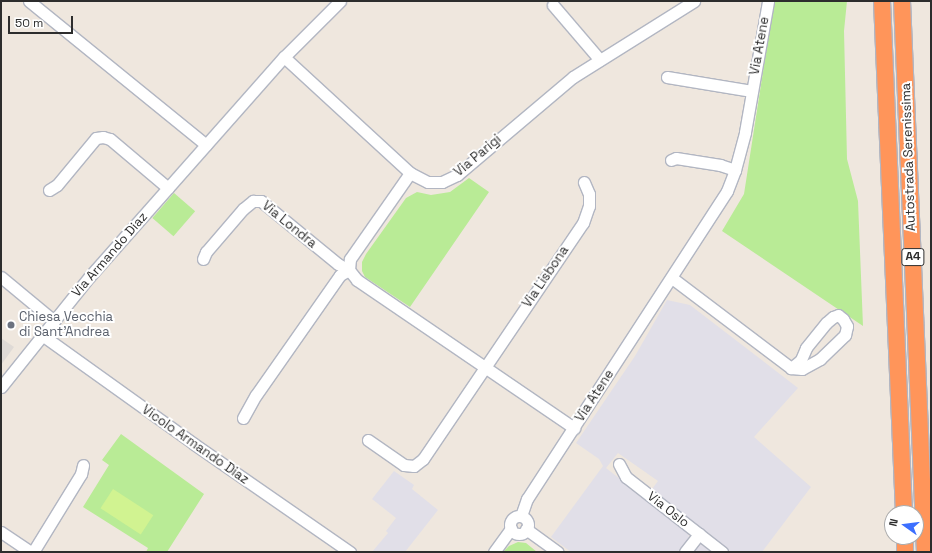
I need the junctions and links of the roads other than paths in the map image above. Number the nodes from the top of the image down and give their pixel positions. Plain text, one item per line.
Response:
1 (29, 1) edge
2 (340, 1) edge
3 (694, 1) edge
4 (768, 1) edge
5 (882, 1) edge
6 (902, 1) edge
7 (553, 6) dead end
8 (284, 57) junction
9 (600, 60) junction
10 (667, 76) dead end
11 (752, 92) junction
12 (206, 145) junction
13 (670, 160) dead end
14 (735, 170) junction
15 (410, 174) junction
16 (584, 182) dead end
17 (168, 188) junction
18 (49, 190) dead end
19 (203, 259) dead end
20 (349, 270) junction
21 (1, 277) edge
22 (672, 278) junction
23 (54, 321) junction
24 (42, 335) junction
25 (485, 368) junction
26 (791, 368) junction
27 (1, 386) edge
28 (243, 418) dead end
29 (574, 428) junction
30 (368, 440) dead end
31 (619, 464) dead end
32 (83, 465) dead end
33 (904, 505) edge
34 (521, 516) junction
35 (511, 529) junction
36 (526, 529) junction
37 (1, 532) edge
38 (699, 534) junction
39 (32, 552) edge
40 (350, 552) edge
41 (494, 552) edge
42 (558, 552) edge
43 (685, 552) edge
44 (722, 552) edge
45 (925, 552) edge

1 - 12 street
2 - 8 street, Via Armando Diaz
3 - 9 street, Via Parigi
4 - 11 street, Via Atene
5 - 33 highway, Autostrada Serenissima / A4
6 - 45 highway, Autostrada Serenissima / A4
7 - 9 street
8 - 12 street, Via Armando Diaz
8 - 15 street, Via Parigi
9 - 15 street, Via Parigi
10 - 11 street, Via Atene
11 - 14 street, Via Atene
12 - 17 street, Via Armando Diaz
13 - 14 street
14 - 22 street, Via Atene
15 - 20 street
16 - 25 street, Via Lisbona
17 - 18 street
17 - 23 street, Via Armando Diaz
19 - 20 street, Via Londra
20 - 25 street
20 - 28 street
21 - 23 street
22 - 26 street
22 - 29 street, Via Atene
23 - 24 street, Via Armando Diaz
24 - 27 street, Via Armando Diaz
24 - 40 street, Vicolo Armando Diaz
25 - 29 street
25 - 30 street, Via Lisbona
26 - 26 street
29 - 34 street, Via Atene
31 - 38 street, Via Oslo
32 - 39 street
34 - 35 street, Via Atene
34 - 36 street
35 - 36 street
35 - 41 street, Via Atene
36 - 42 street
37 - 39 street
38 - 43 street
38 - 44 street, Via Oslo

